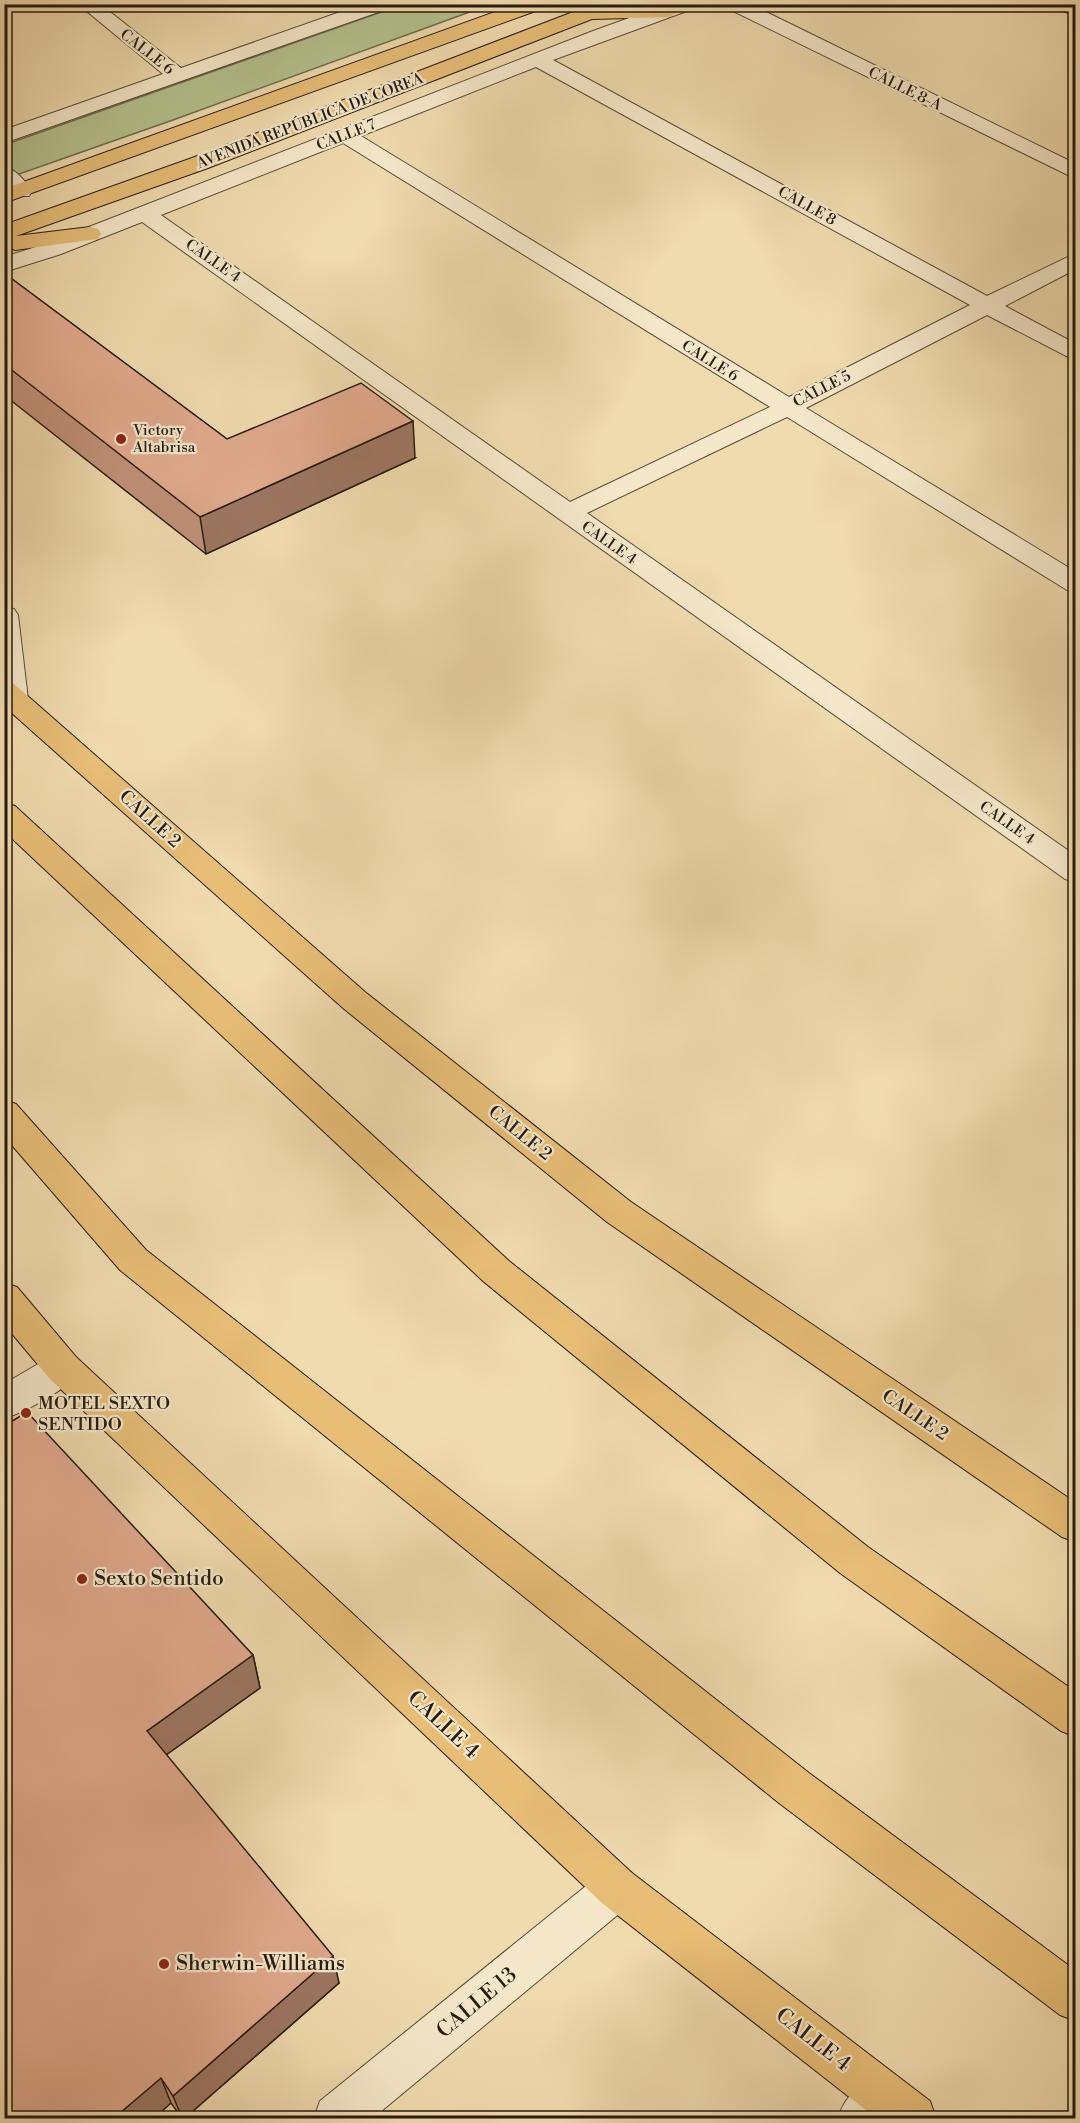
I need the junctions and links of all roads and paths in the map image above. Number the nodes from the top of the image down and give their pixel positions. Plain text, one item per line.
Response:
1 (87, 4) edge
2 (383, 4) edge
3 (537, 4) edge
4 (613, 4) edge
5 (734, 4) edge
6 (1062, 4) edge
7 (678, 8) edge
8 (1076, 10) edge
9 (591, 13) junction
10 (538, 60) junction
11 (179, 77) junction
12 (346, 136) junction
13 (4, 137) edge
14 (260, 140) junction
15 (4, 172) edge
16 (1076, 173) edge
17 (230, 179) junction
18 (13, 194) edge
19 (144, 213) junction
20 (4, 233) edge
21 (90, 234) junction
22 (4, 244) edge
23 (1076, 260) edge
24 (4, 264) edge
25 (987, 304) junction
26 (1076, 354) edge
27 (786, 408) junction
28 (567, 513) junction
29 (1076, 584) edge
30 (4, 615) edge
31 (9, 694) edge
32 (4, 813) edge
33 (1076, 871) edge
34 (4, 1113) edge
35 (4, 1298) edge
36 (63, 1368) junction
37 (4, 1403) edge
38 (1076, 1525) edge
39 (1076, 1717) edge
40 (617, 1888) junction
41 (1076, 1999) edge
42 (886, 2111) edge
43 (337, 2118) edge

1 - 11 street, CALLE 6
2 - 11 street
3 - 18 main road, AVENIDA REPÚBLICA DE COREA
4 - 9 main road, AVENIDA REPÚBLICA DE COREA
5 - 16 street, CALLE 8-A
6 - 8 street
7 - 9 main road
7 - 10 street, CALLE 7
9 - 14 main road, AVENIDA REPÚBLICA DE COREA
10 - 12 street, CALLE 7
10 - 25 street, CALLE 8
11 - 13 street
12 - 17 street, CALLE 7
12 - 27 street, CALLE 6
14 - 17 main road
14 - 20 main road, AVENIDA REPÚBLICA DE COREA
15 - 18 street
17 - 19 street, CALLE 7
19 - 21 street, CALLE 7
19 - 28 street, CALLE 4
21 - 22 main road
21 - 24 street, CALLE 7
23 - 25 street, CALLE 5
25 - 26 street, CALLE 8
25 - 27 street, CALLE 5
27 - 28 street, CALLE 5
27 - 29 street, CALLE 6
28 - 33 street, CALLE 4
30 - 31 street
31 - 38 main road, CALLE 2
32 - 39 main road
34 - 41 main road
35 - 36 main road, CALLE 4
36 - 37 street
36 - 40 main road, CALLE 4
40 - 42 main road, CALLE 4
40 - 43 street, CALLE 13

